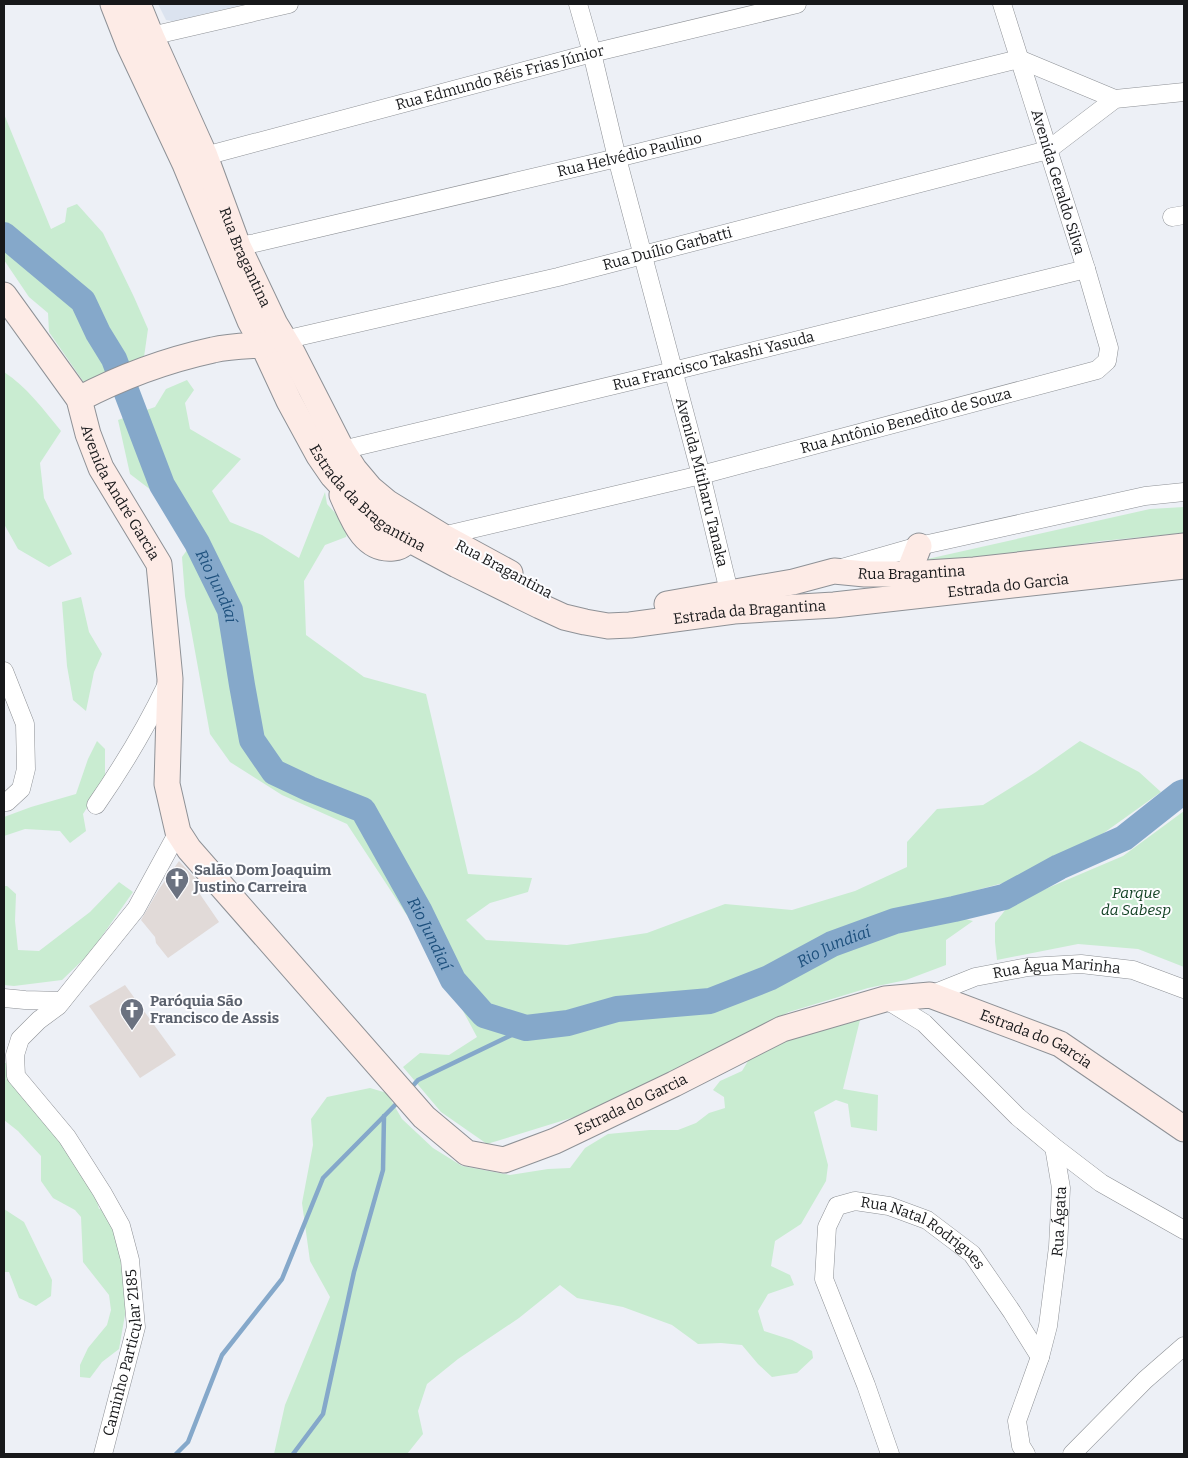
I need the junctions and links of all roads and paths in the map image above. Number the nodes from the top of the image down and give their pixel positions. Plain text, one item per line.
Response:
1 (113, 4) edge
2 (138, 4) edge
3 (289, 4) edge
4 (578, 4) edge
5 (797, 4) edge
6 (1002, 4) edge
7 (151, 36) junction
8 (592, 53) junction
9 (1019, 59) junction
10 (1184, 92) edge
11 (1115, 99) junction
12 (1048, 150) junction
13 (205, 156) junction
14 (617, 158) junction
15 (238, 246) junction
16 (643, 256) junction
17 (1086, 269) junction
18 (4, 295) edge
19 (264, 335) junction
20 (1107, 361) joint
21 (673, 371) junction
22 (79, 399) junction
23 (342, 450) junction
24 (701, 475) junction
25 (1184, 492) edge
26 (411, 529) junction
27 (442, 536) junction
28 (919, 546) junction
29 (1184, 546) edge
30 (467, 560) junction
31 (1184, 566) edge
32 (834, 571) junction
33 (865, 574) junction
34 (914, 585) junction
35 (732, 602) junction
36 (842, 603) junction
37 (4, 674) edge
38 (170, 679) junction
39 (5, 802) edge
40 (96, 805) dead end
41 (178, 832) junction
42 (1184, 989) edge
43 (930, 995) junction
44 (4, 998) edge
45 (885, 1000) junction
46 (62, 1001) junction
47 (1184, 1129) edge
48 (1054, 1147) junction
49 (1184, 1230) edge
50 (1184, 1346) edge
51 (1040, 1357) junction
52 (103, 1454) edge
53 (890, 1454) edge
54 (1026, 1454) edge
55 (1072, 1454) edge

1 - 19 main road, Rua Bragantina
2 - 7 main road, Rua Bragantina
3 - 7 street
4 - 8 street, Avenida Mitiharu Tanaka
5 - 8 street, Rua Edmundo Réis Frias Júnior
6 - 9 street, Avenida Geraldo Silva
7 - 13 main road, Rua Bragantina
8 - 13 street, Rua Edmundo Réis Frias Júnior
8 - 14 street, Avenida Mitiharu Tanaka
9 - 11 street
9 - 12 street, Avenida Geraldo Silva
9 - 14 street, Rua Helvédio Paulino
10 - 11 street
11 - 12 street
12 - 16 street, Rua Duílio Garbatti
12 - 17 street, Avenida Geraldo Silva
13 - 15 main road, Rua Bragantina
14 - 15 street, Rua Helvédio Paulino
14 - 16 street, Avenida Mitiharu Tanaka
15 - 19 main road, Rua Bragantina
16 - 19 street, Rua Duílio Garbatti
16 - 21 street, Avenida Mitiharu Tanaka
17 - 20 street, Avenida Geraldo Silva
17 - 21 street, Rua Francisco Takashi Yasuda
18 - 22 main road, Avenida André Garcia
19 - 22 main road
19 - 23 main road, Rua Bragantina
19 - 26 main road, Estrada da Bragantina
20 - 24 street, Rua Antônio Benedito de Souza
21 - 23 street, Rua Francisco Takashi Yasuda
21 - 24 street, Avenida Mitiharu Tanaka
22 - 38 main road, Avenida André Garcia
23 - 26 main road, Rua Bragantina
24 - 27 street, Rua Antônio Benedito de Souza
24 - 35 street, Avenida Mitiharu Tanaka
25 - 28 street
26 - 27 main road, Rua Bragantina
26 - 30 main road, Estrada da Bragantina
27 - 30 main road, Rua Bragantina
28 - 32 street
28 - 34 main road
29 - 34 main road, Rua Bragantina
30 - 35 main road, Estrada da Bragantina
31 - 34 main road, Estrada do Garcia
32 - 33 main road, Rua Bragantina
32 - 35 main road, Rua Bragantina
33 - 34 main road, Rua Bragantina
33 - 36 main road
34 - 36 main road, Estrada do Garcia
35 - 36 main road, Estrada da Bragantina
37 - 39 street
38 - 40 street
38 - 41 main road, Avenida André Garcia
41 - 45 main road, Estrada do Garcia
41 - 46 street
42 - 43 street, Rua Água Marinha
43 - 45 main road, Estrada do Garcia
43 - 47 main road, Estrada do Garcia
44 - 46 street
45 - 48 street
46 - 52 street, Caminho Particular 2185
48 - 49 street
48 - 51 street, Rua Ágata
50 - 55 street
51 - 53 street, Rua Natal Rodrigues
51 - 54 street, Rua Ágata

